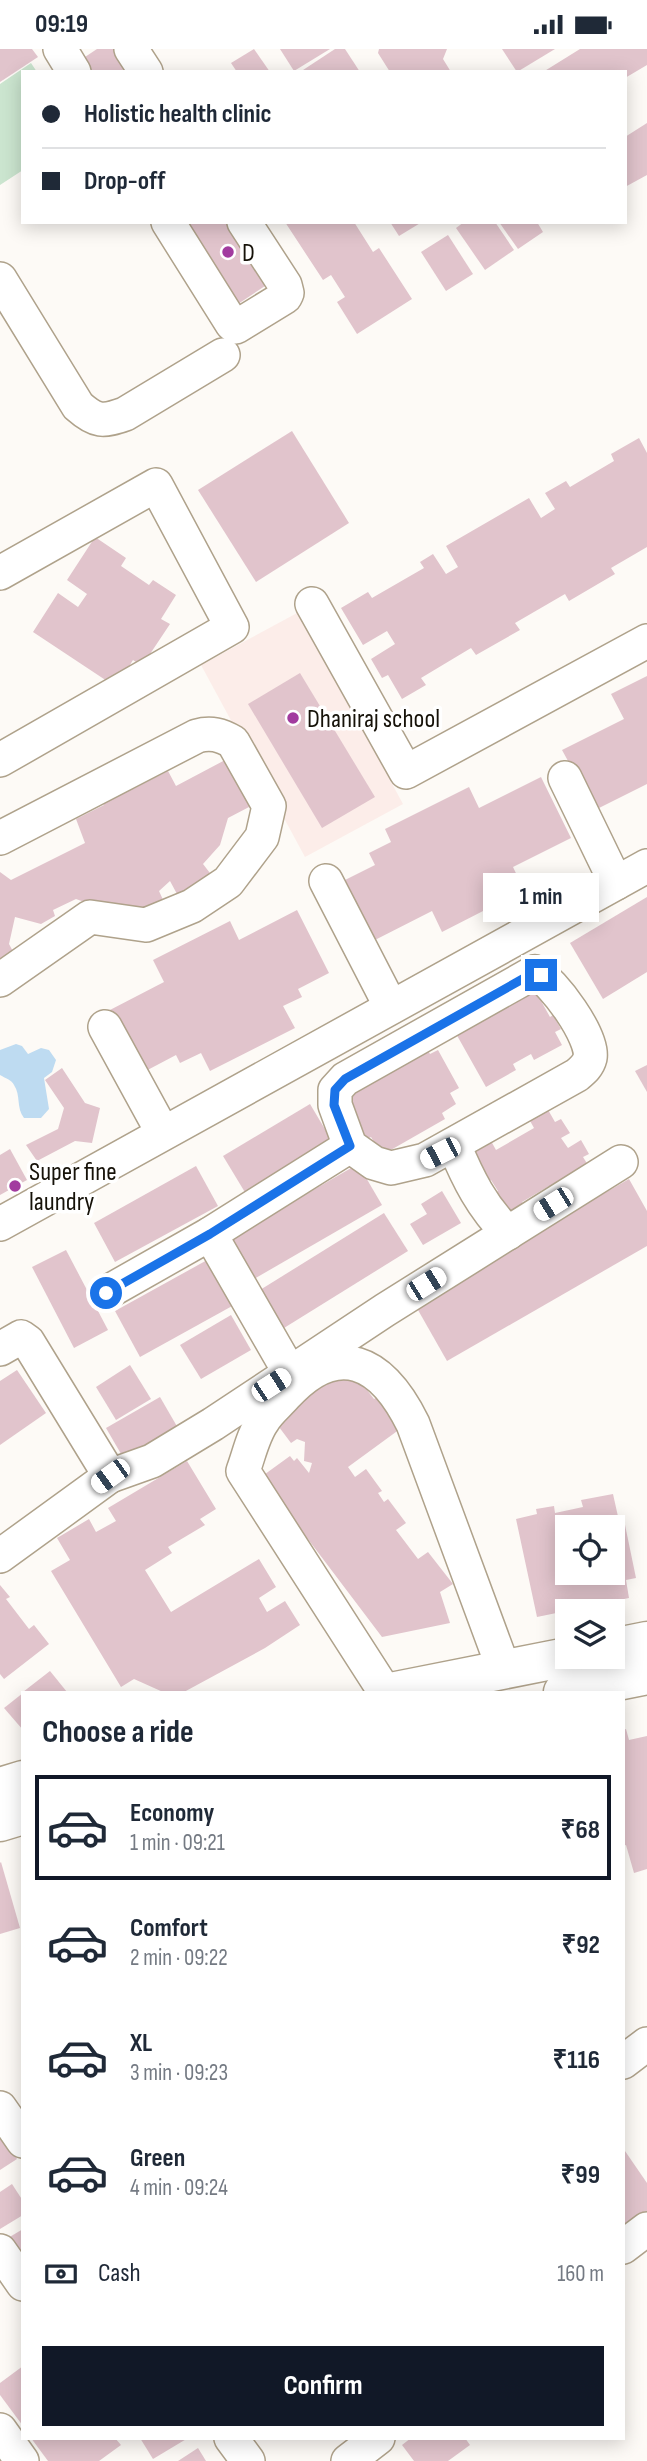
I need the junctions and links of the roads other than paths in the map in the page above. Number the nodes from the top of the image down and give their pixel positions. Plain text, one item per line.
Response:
1 (60, 49) edge
2 (131, 49) edge
3 (73, 70) edge
4 (145, 70) edge
5 (169, 224) edge
6 (245, 224) edge
7 (0, 279) edge
8 (223, 355) dead end
9 (0, 573) edge
10 (312, 604) dead end
11 (647, 641) edge
12 (0, 760) edge
13 (565, 778) dead end
14 (0, 838) edge
15 (647, 866) edge
16 (326, 881) dead end
17 (616, 883) junction
18 (0, 981) edge
19 (391, 1007) junction
20 (105, 1027) dead end
21 (163, 1133) junction
22 (454, 1145) junction
23 (350, 1146) junction
24 (621, 1162) dead end
25 (0, 1224) edge
26 (508, 1233) junction
27 (210, 1234) junction
28 (106, 1293) dead end
29 (0, 1349) edge
30 (290, 1373) junction
31 (110, 1476) junction
32 (0, 1556) edge
33 (647, 1641) edge
34 (625, 1645) edge
35 (555, 1659) edge
36 (504, 1670) junction
37 (647, 1675) edge
38 (384, 1691) edge
39 (396, 1691) edge
40 (568, 1691) edge
41 (21, 1781) edge
42 (0, 1787) edge
43 (21, 1816) edge
44 (0, 1822) edge
45 (647, 2044) edge
46 (625, 2060) edge
47 (0, 2108) edge
48 (21, 2138) edge
49 (647, 2228) edge
50 (625, 2245) edge
51 (0, 2251) edge
52 (21, 2281) edge
53 (0, 2430) edge
54 (232, 2440) edge
55 (375, 2440) edge
56 (22, 2461) edge
57 (248, 2461) edge
58 (348, 2461) edge

1 - 3 street
2 - 4 street
5 - 6 street
7 - 8 street
9 - 12 street
10 - 11 street
13 - 17 street
14 - 18 street
15 - 17 street
16 - 19 street
17 - 19 street
19 - 21 street
20 - 21 street
21 - 25 street
22 - 23 street
22 - 23 street
22 - 26 street
23 - 27 street
24 - 26 street
26 - 30 street
27 - 28 street
27 - 30 street
29 - 31 street
30 - 31 street
31 - 32 street
33 - 34 main road
35 - 36 main road
36 - 38 street
36 - 39 main road
37 - 40 main road
41 - 42 main road
43 - 44 main road
45 - 46 street
47 - 48 street
49 - 50 street
51 - 52 street
53 - 56 street
54 - 57 street
55 - 58 street

